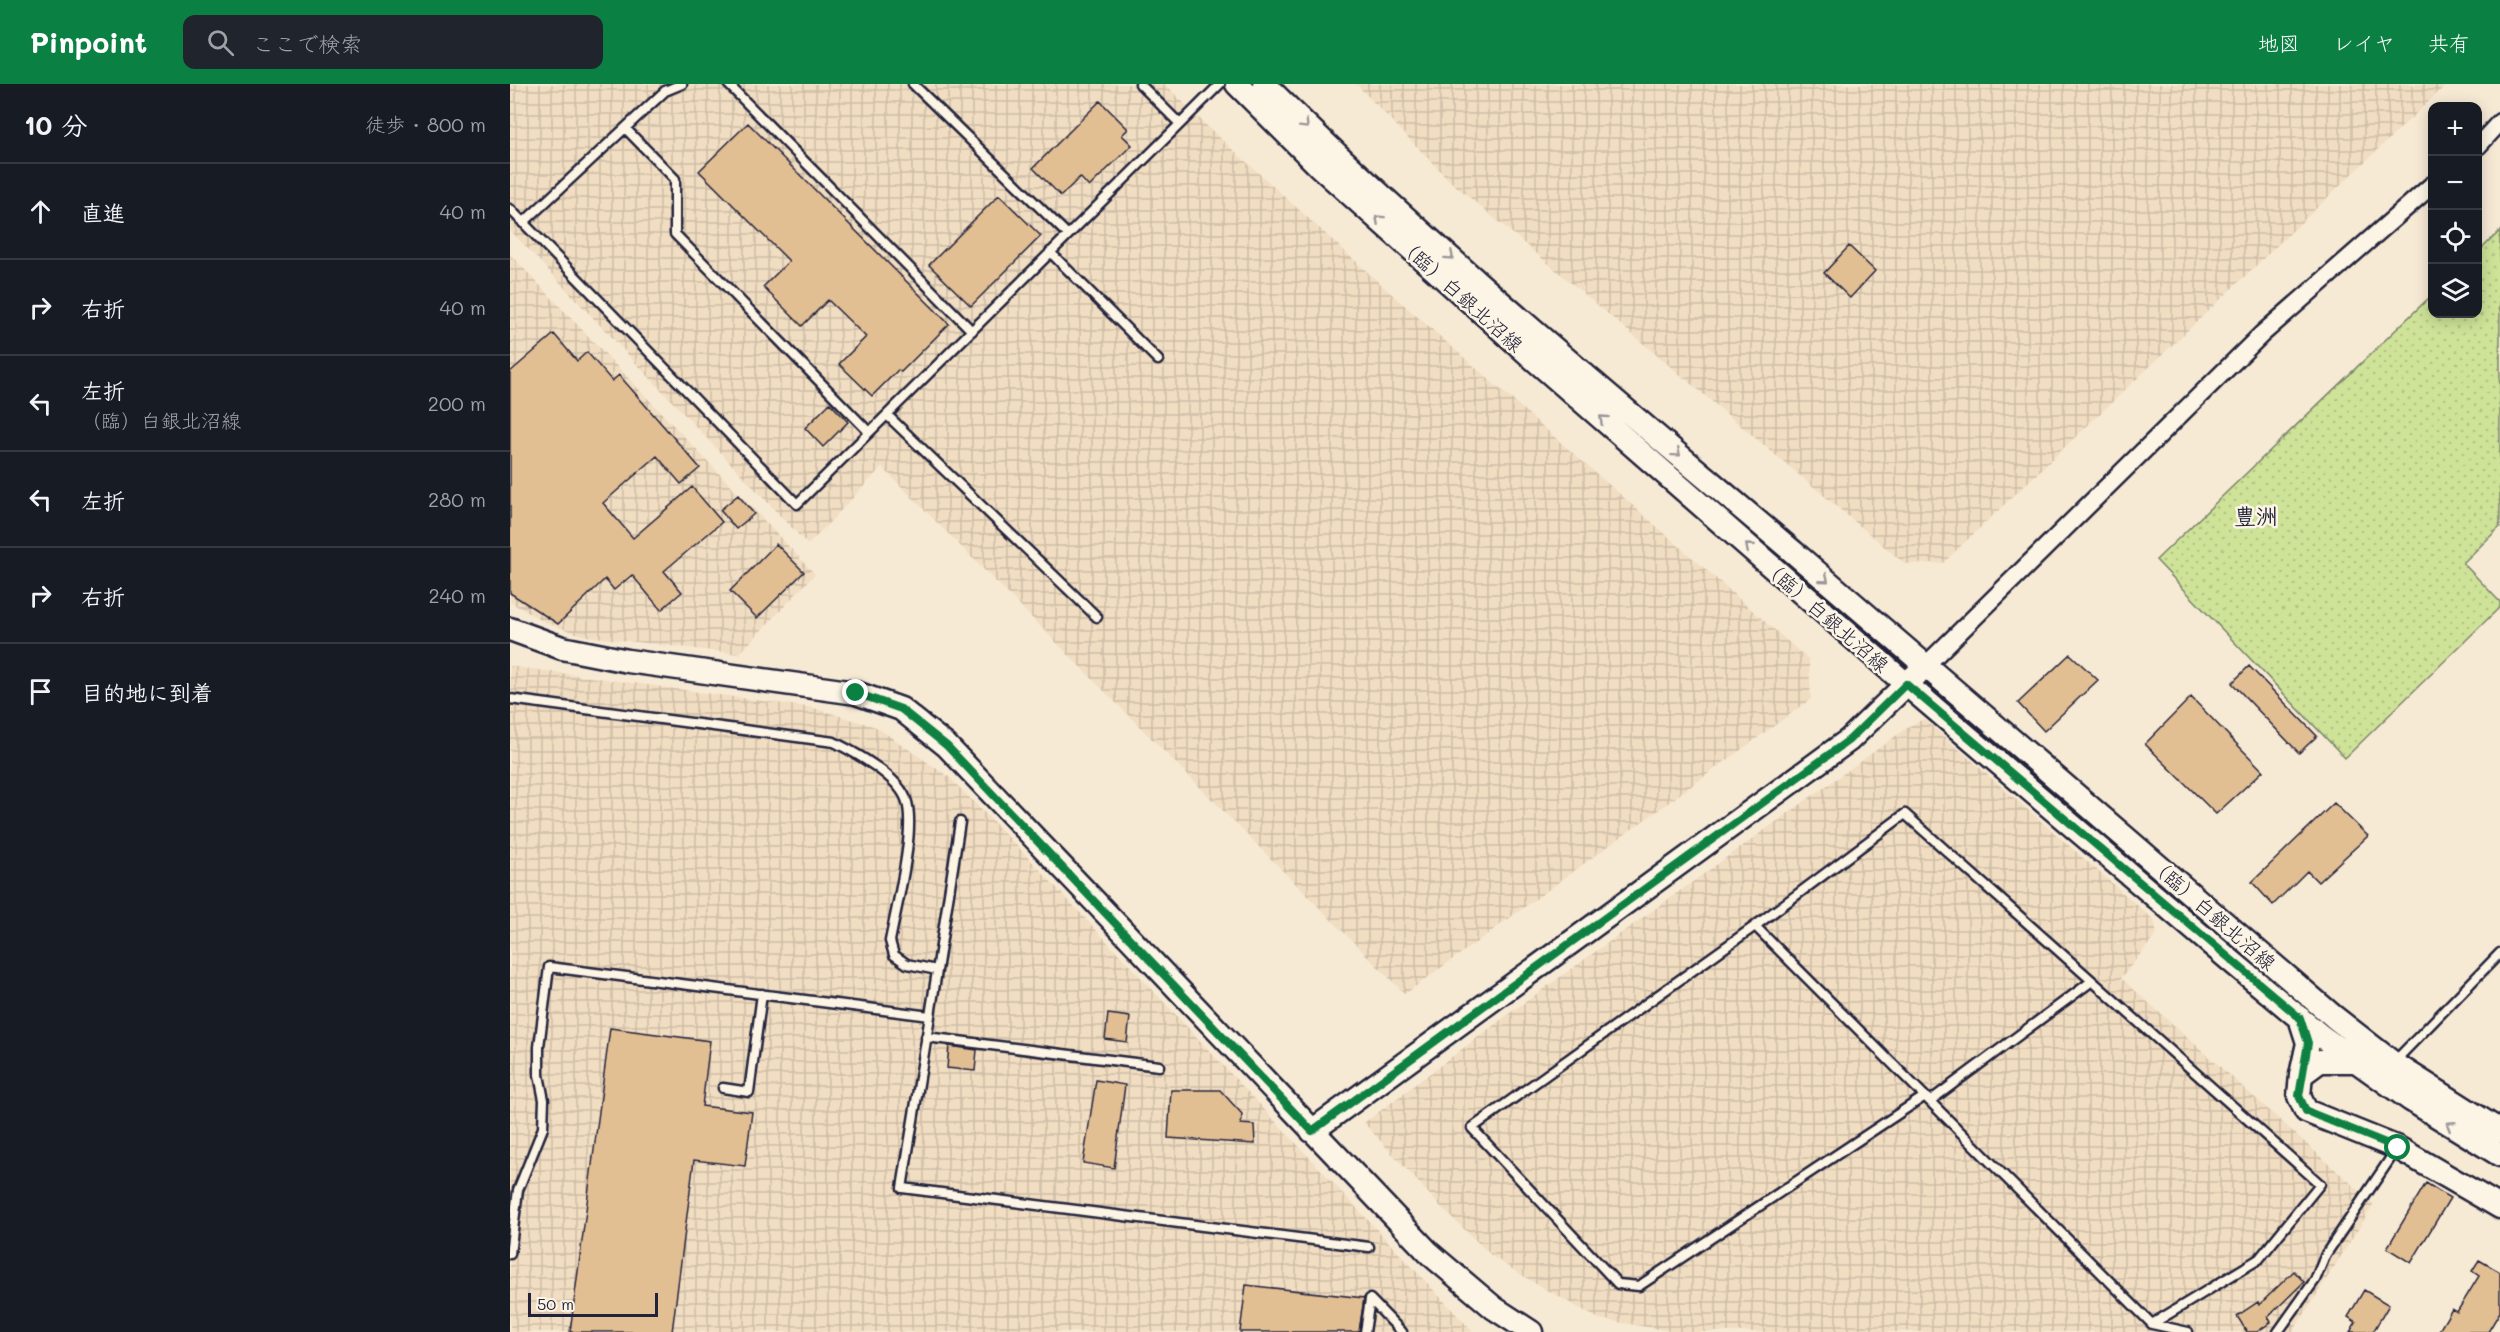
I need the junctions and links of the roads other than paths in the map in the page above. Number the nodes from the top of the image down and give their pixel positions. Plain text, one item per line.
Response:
1 (682, 84) edge
2 (728, 84) edge
3 (913, 84) edge
4 (1140, 84) edge
5 (1220, 84) edge
6 (1237, 84) edge
7 (1264, 84) edge
8 (2500, 122) edge
9 (1180, 124) junction
10 (625, 128) junction
11 (2482, 142) edge
12 (2428, 189) edge
13 (510, 209) edge
14 (523, 223) junction
15 (1068, 235) junction
16 (1050, 252) junction
17 (972, 331) junction
18 (1158, 360) dead end
19 (887, 415) junction
20 (870, 432) junction
21 (1096, 616) dead end
22 (510, 629) edge
23 (1926, 665) junction
24 (1906, 684) junction
25 (510, 699) edge
26 (960, 822) dead end
27 (1755, 926) junction
28 (2500, 953) edge
29 (937, 970) junction
30 (2092, 981) junction
31 (762, 994) junction
32 (930, 1016) junction
33 (2300, 1018) junction
34 (926, 1037) junction
35 (2358, 1060) junction
36 (2393, 1063) junction
37 (1159, 1066) dead end
38 (2301, 1075) junction
39 (2426, 1085) junction
40 (723, 1088) dead end
41 (1927, 1099) junction
42 (2500, 1116) edge
43 (1312, 1131) junction
44 (2500, 1131) edge
45 (2398, 1148) junction
46 (2500, 1155) edge
47 (2500, 1207) edge
48 (1369, 1247) dead end
49 (510, 1254) edge
50 (2152, 1324) junction
51 (1365, 1332) edge
52 (1402, 1332) edge
53 (1531, 1332) edge
54 (2188, 1332) edge
55 (2278, 1332) edge

1 - 10 lane
2 - 17 lane
3 - 15 lane
4 - 9 lane
5 - 9 lane
24 -> 6 street, （臨）白銀北沼線
7 -> 23 street, （臨）白銀北沼線
8 - 11 street
9 - 15 lane
10 - 14 lane
10 - 20 lane
12 - 23 street
13 - 14 lane
14 - 20 lane
15 - 16 lane
16 - 17 lane
16 - 18 lane
17 - 19 lane
19 - 20 lane
19 - 21 lane
22 - 43 street
23 - 24 street
23 - 36 street, （臨）白銀北沼線
24 - 33 street, （臨）白銀北沼線
24 - 43 street
25 - 29 lane
26 - 29 lane
27 - 30 lane
27 - 41 lane
27 - 41 lane
28 - 36 lane
29 - 32 lane
30 - 41 lane
30 - 50 lane
31 - 32 lane
31 - 40 lane
31 - 49 lane
32 - 34 lane
33 - 35 street, （臨）白銀北沼線
33 - 38 street
34 - 37 lane
34 - 48 lane
35 - 38 street
46 -> 35 street, （臨）白銀北沼線
36 - 39 street, （臨）白銀北沼線
38 - 45 street
39 - 42 street
39 - 44 street, （臨）白銀北沼線
41 - 50 lane
43 - 53 street
45 - 47 street
45 - 55 lane
50 - 54 lane
51 - 52 lane

